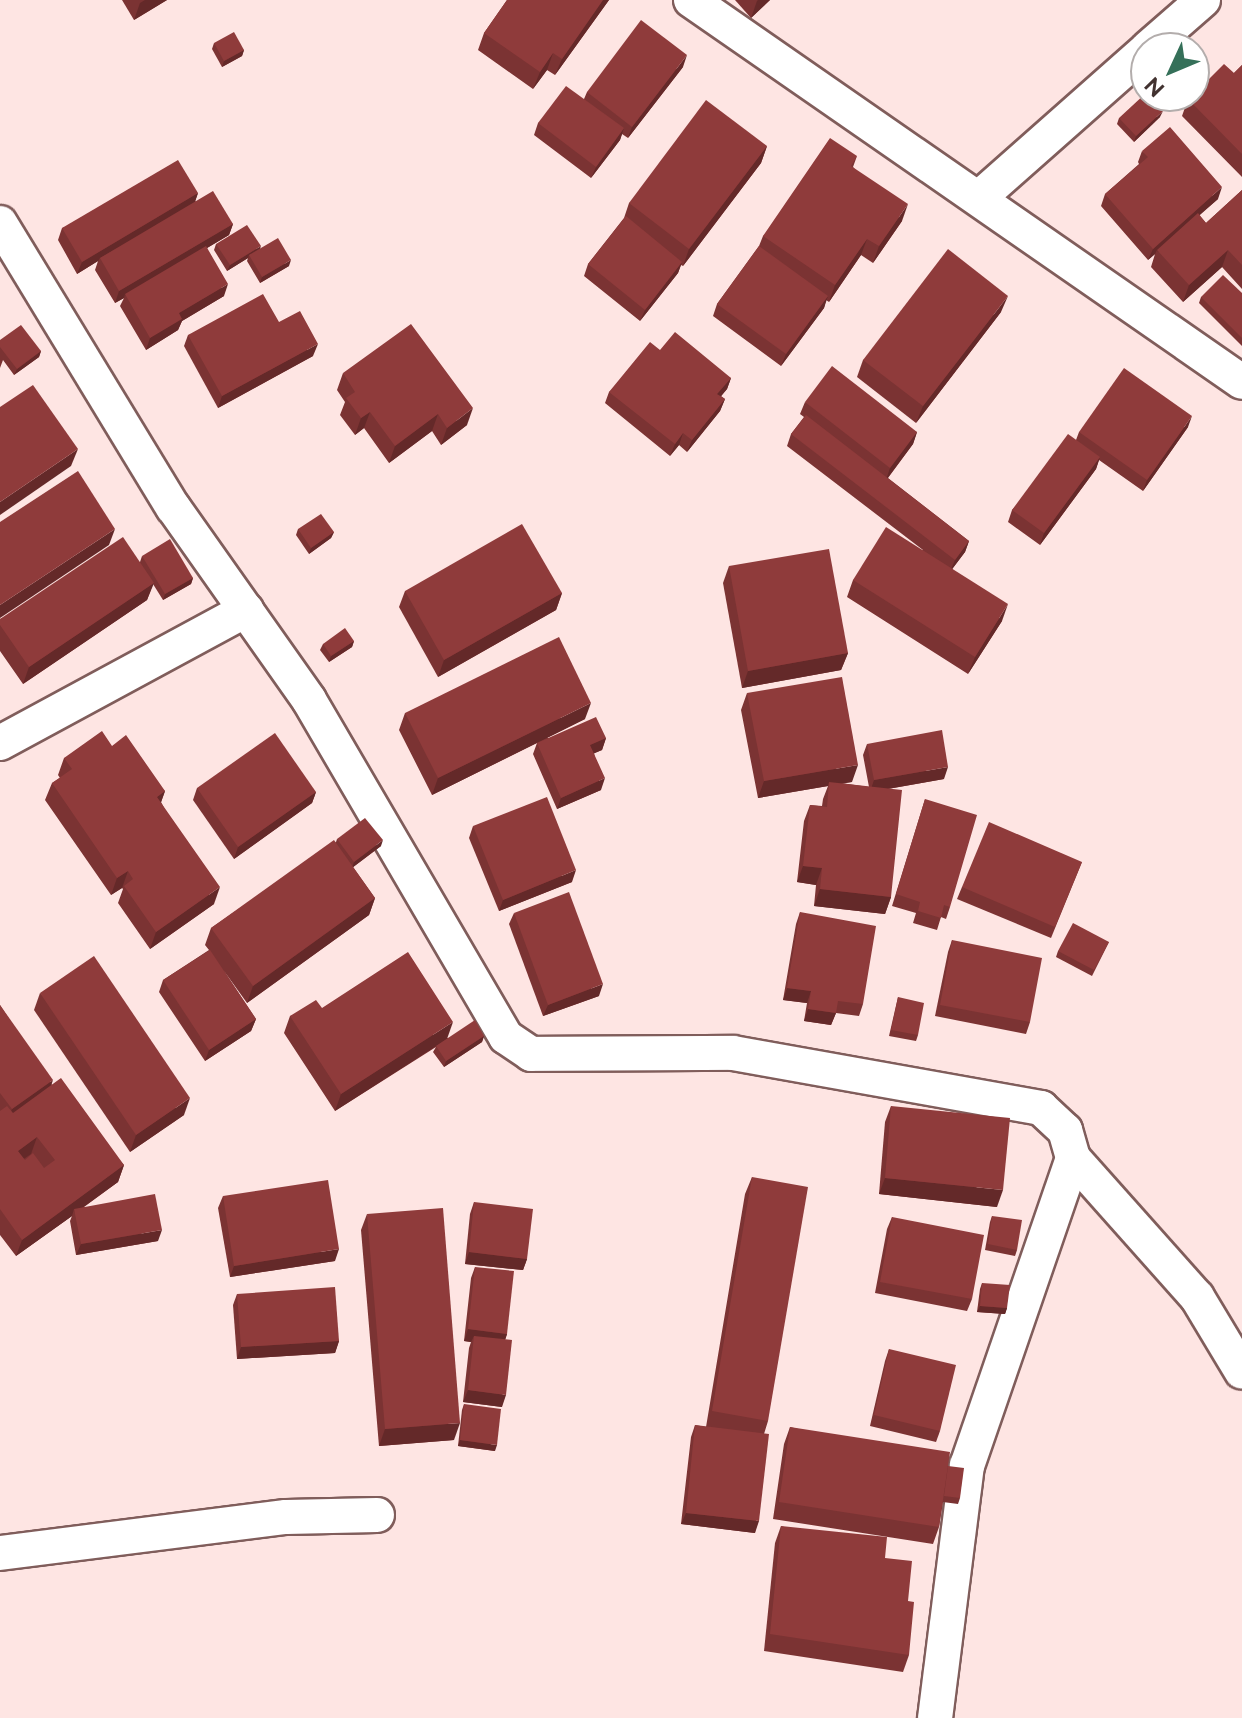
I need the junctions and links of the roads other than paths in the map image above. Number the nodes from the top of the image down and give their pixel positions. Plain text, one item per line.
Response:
1 (691, 0) edge
2 (1203, 0) edge
3 (1166, 32) edge
4 (1130, 64) edge
5 (979, 198) junction
6 (0, 223) edge
7 (1242, 382) edge
8 (246, 610) junction
9 (0, 743) edge
10 (1073, 1158) junction
11 (1242, 1372) edge
12 (377, 1515) dead end
13 (0, 1553) edge
14 (935, 1718) edge

1 - 5 street
2 - 3 street
4 - 5 street
5 - 7 street
6 - 8 street
8 - 9 street
8 - 10 street
10 - 11 street
10 - 14 street
12 - 13 street

